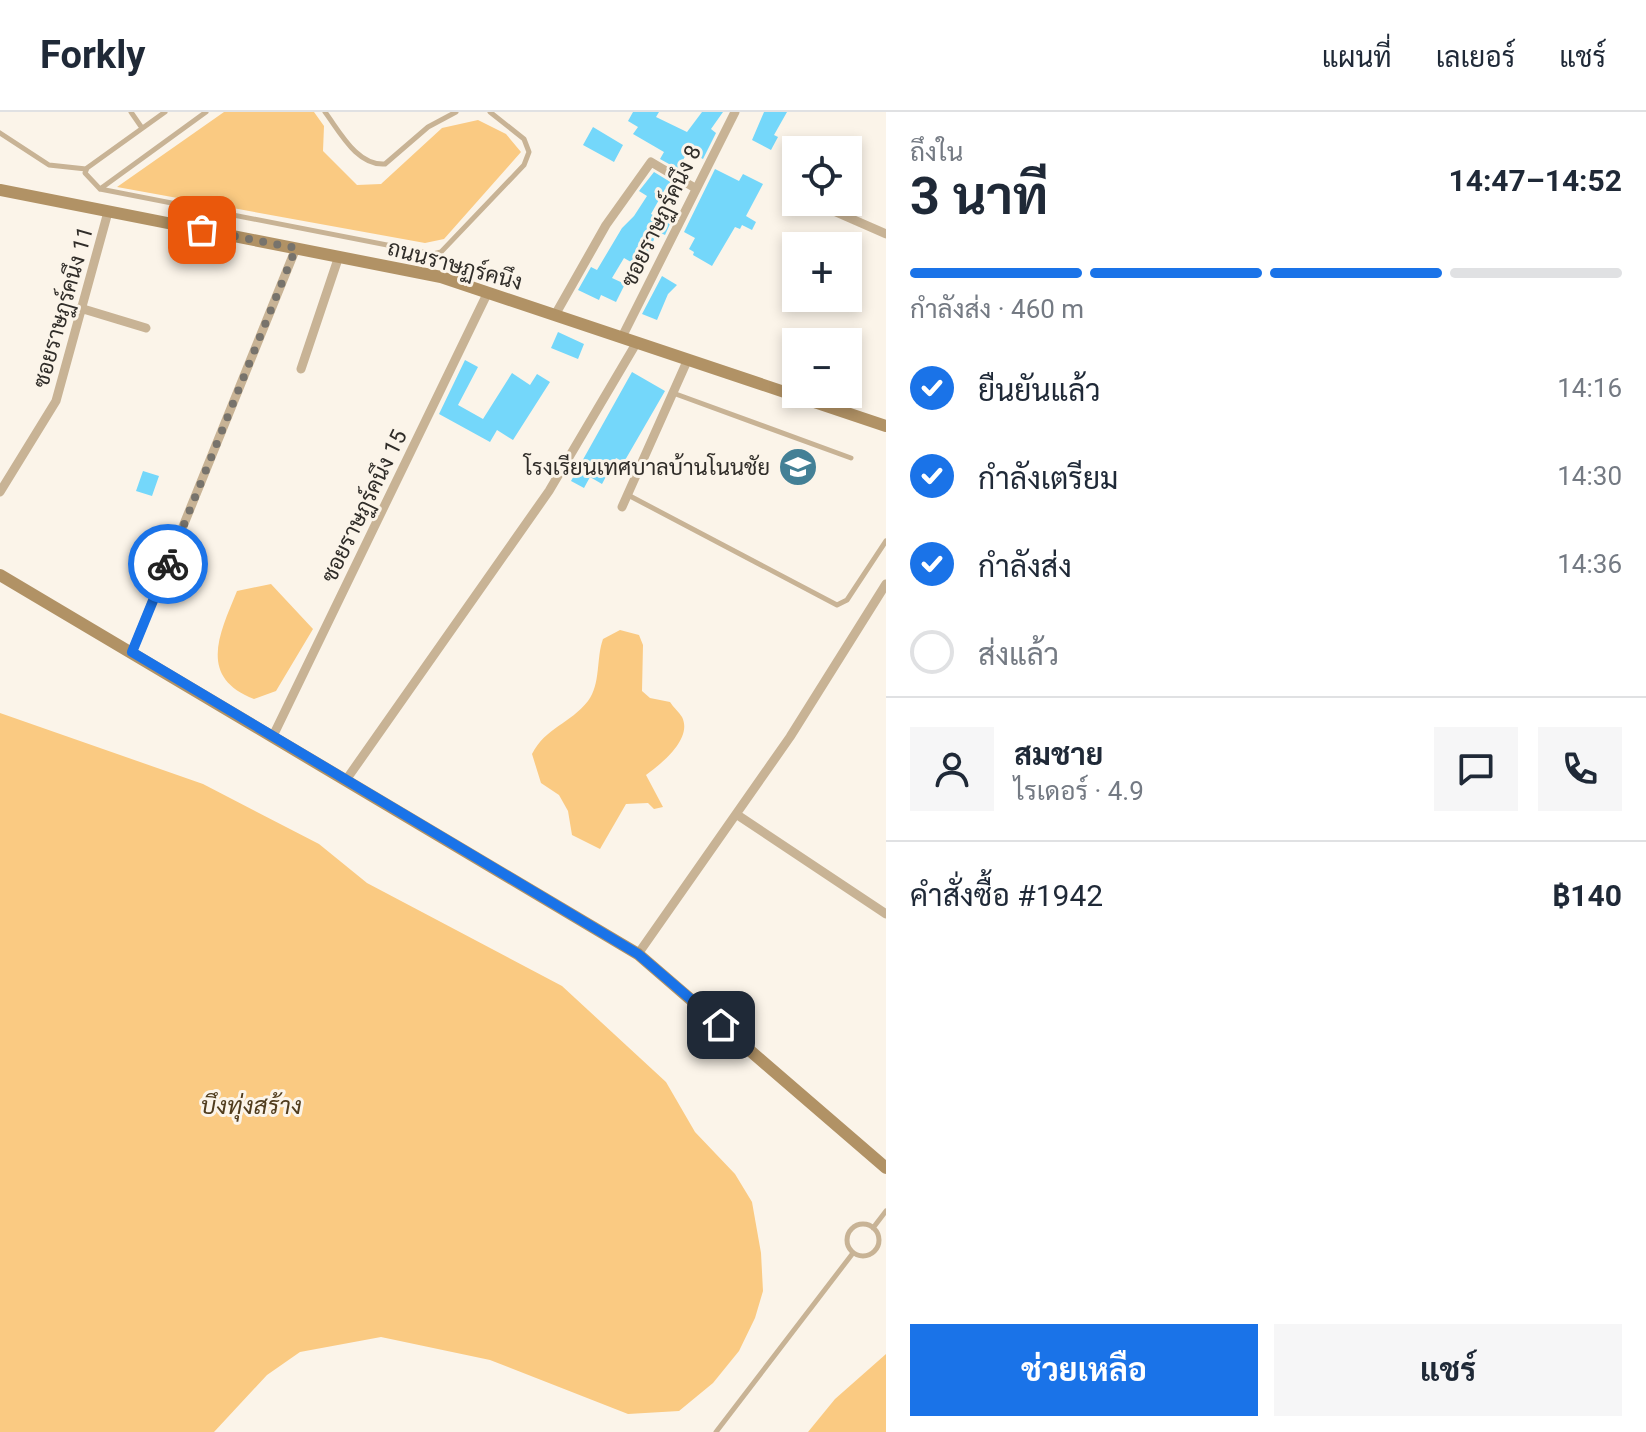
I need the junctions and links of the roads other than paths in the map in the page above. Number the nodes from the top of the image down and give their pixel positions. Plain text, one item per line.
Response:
1 (131, 112) edge
2 (165, 112) edge
3 (206, 112) edge
4 (325, 112) edge
5 (456, 112) edge
6 (490, 112) edge
7 (735, 112) edge
8 (142, 128) junction
9 (0, 133) edge
10 (87, 168) junction
11 (695, 188) junction
12 (100, 189) junction
13 (0, 190) edge
14 (108, 212) junction
15 (845, 216) edge
16 (886, 234) edge
17 (296, 248) junction
18 (339, 256) junction
19 (488, 292) junction
20 (80, 308) junction
21 (555, 315) junction
22 (146, 328) dead end
23 (622, 337) junction
24 (637, 342) junction
25 (688, 359) junction
26 (301, 369) dead end
27 (672, 393) junction
28 (886, 426) edge
29 (851, 458) dead end
30 (0, 492) edge
31 (627, 494) junction
32 (622, 507) dead end
33 (886, 541) edge
34 (0, 575) edge
35 (886, 584) edge
36 (132, 652) junction
37 (273, 736) junction
38 (346, 780) junction
39 (736, 814) junction
40 (886, 914) edge
41 (638, 954) junction
42 (886, 1168) edge
43 (886, 1211) edge
44 (873, 1228) junction
45 (853, 1253) junction
46 (716, 1432) edge

1 - 8 lane
2 - 8 lane
3 - 12 lane
4 - 5 lane
6 - 12 lane
7 - 11 street, ซอยราษฏร์คนึง 8
8 - 10 lane
9 - 10 lane
10 - 12 lane
11 - 21 street
11 - 23 street, ซอยราษฏร์คนึง 8
13 - 14 street, ถนนราษฏร์คนึง
14 - 17 street, ถนนราษฏร์คนึง
14 - 20 street, ซอยราษฏร์คนึง 11
15 - 16 street
17 - 18 street, ถนนราษฏร์คนึง
17 - 36 street
18 - 19 street, ถนนราษฏร์คนึง
18 - 26 street
19 - 21 street, ถนนราษฏร์คนึง
19 - 37 street, ซอยราษฏร์คนึง 15
20 - 22 street
20 - 30 street, ซอยราษฏร์คนึง 11
21 - 23 street, ถนนราษฏร์คนึง
23 - 24 street, ถนนราษฏร์คนึง
24 - 25 street, ถนนราษฏร์คนึง
24 - 38 street
25 - 27 street
25 - 28 street, ถนนราษฏร์คนึง
27 - 29 lane
27 - 31 street
31 - 32 street
31 - 33 lane
34 - 36 street
35 - 39 street
36 - 37 street
37 - 38 street
38 - 41 street
39 - 40 street
39 - 41 street
41 - 42 street
43 - 44 lane
44 - 45 lane
44 - 45 lane
45 - 46 lane

